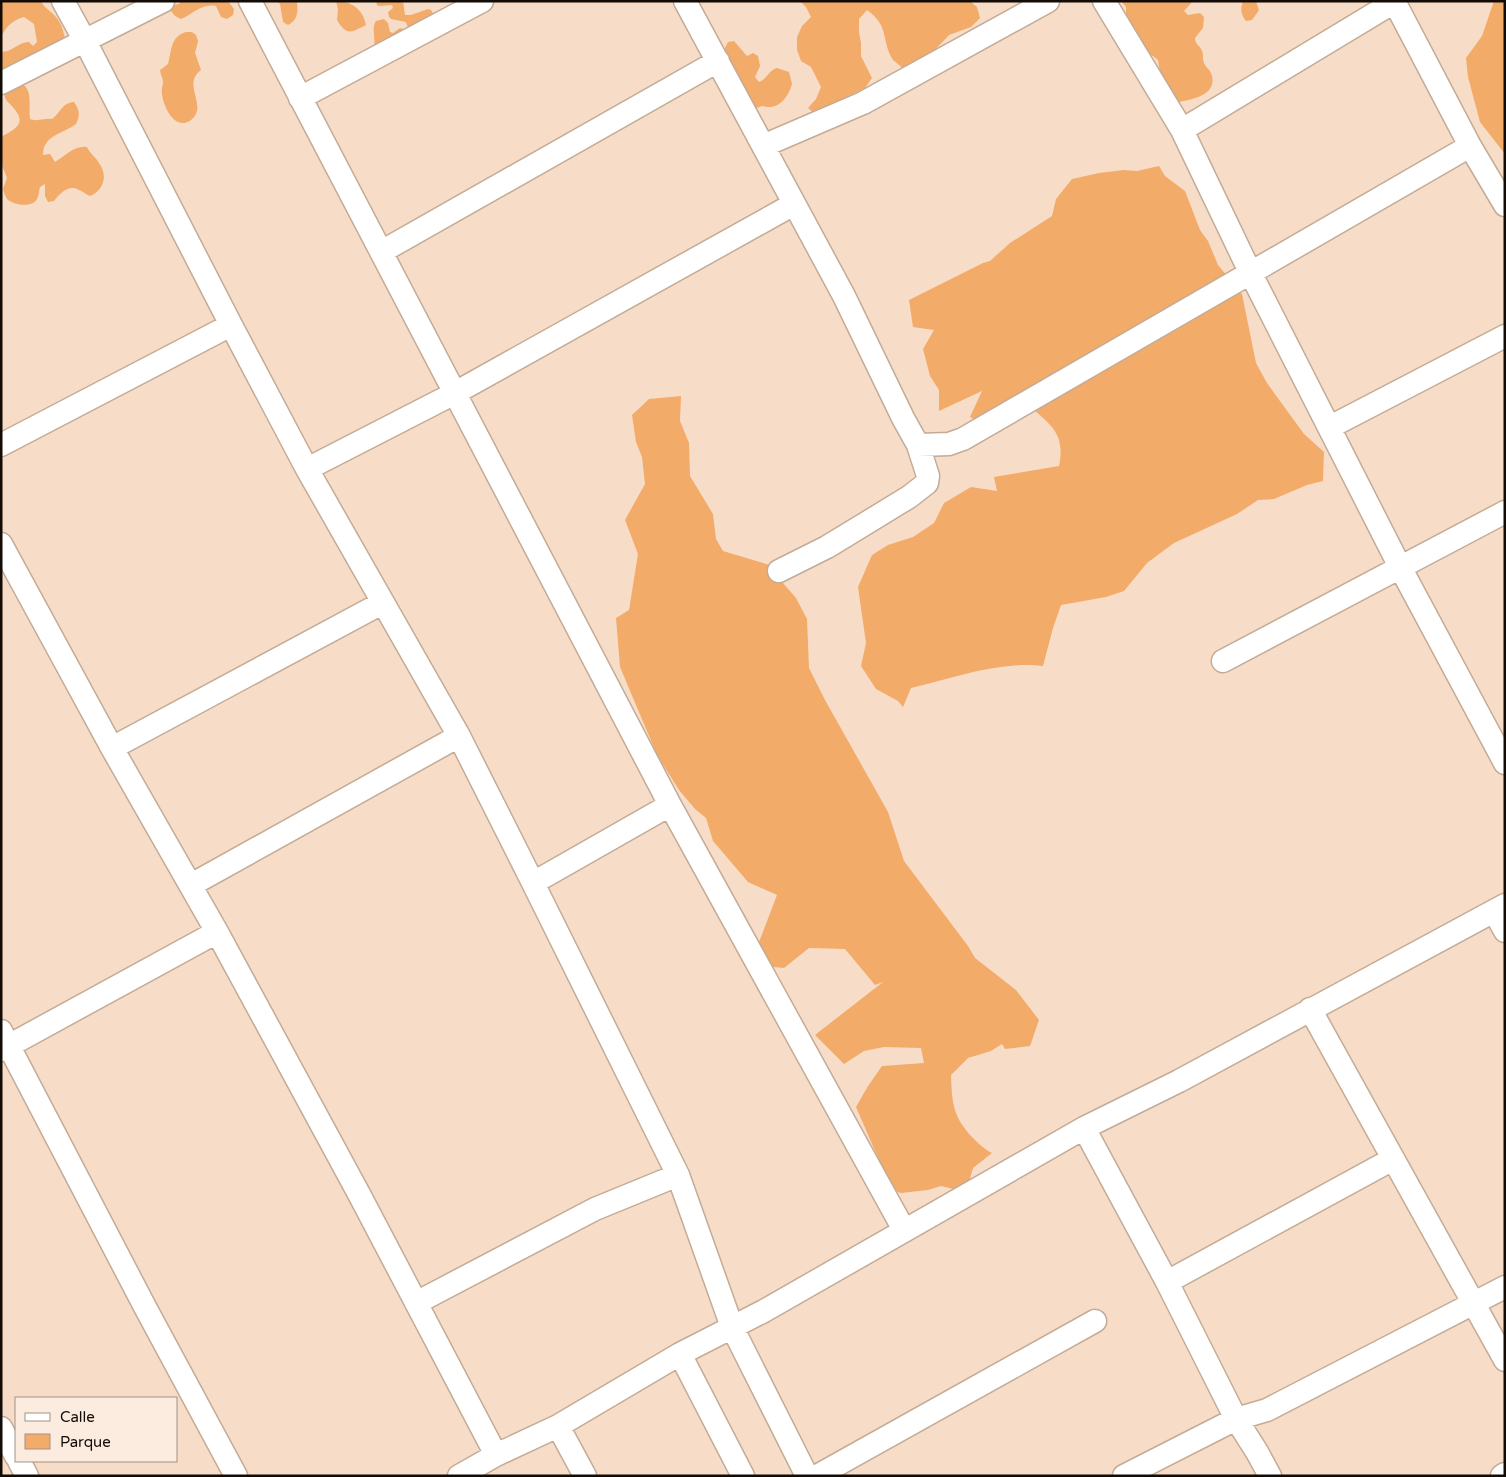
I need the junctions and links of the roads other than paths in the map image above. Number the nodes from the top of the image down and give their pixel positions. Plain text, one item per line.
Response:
1 (63, 1) edge
2 (163, 1) edge
3 (250, 1) edge
4 (482, 1) edge
5 (685, 1) edge
6 (1048, 1) edge
7 (1104, 1) edge
8 (1394, 2) edge
9 (85, 41) junction
10 (718, 62) junction
11 (1, 84) edge
12 (300, 98) junction
13 (1182, 130) junction
14 (763, 146) junction
15 (1470, 146) junction
16 (794, 204) junction
17 (1505, 205) edge
18 (381, 252) junction
19 (1251, 274) junction
20 (231, 325) junction
21 (1505, 336) edge
22 (455, 393) junction
23 (1330, 427) junction
24 (1, 445) edge
25 (918, 445) junction
26 (307, 469) junction
27 (1505, 512) edge
28 (1, 544) edge
29 (1400, 567) junction
30 (779, 571) dead end
31 (382, 603) junction
32 (1223, 662) dead end
33 (459, 736) junction
34 (112, 748) junction
35 (1505, 763) edge
36 (670, 805) junction
37 (533, 883) junction
38 (191, 886) junction
39 (1500, 908) edge
40 (1505, 931) edge
41 (217, 932) junction
42 (1310, 1009) junction
43 (4, 1042) edge
44 (1084, 1128) junction
45 (1393, 1159) junction
46 (678, 1175) junction
47 (904, 1230) junction
48 (1167, 1282) junction
49 (1505, 1287) edge
50 (416, 1303) junction
51 (1473, 1303) junction
52 (1095, 1321) dead end
53 (732, 1327) junction
54 (680, 1354) junction
55 (1505, 1360) edge
56 (1236, 1419) junction
57 (558, 1426) junction
58 (1, 1428) edge
59 (15, 1454) edge
60 (496, 1455) junction
61 (20, 1462) edge
62 (27, 1476) edge
63 (236, 1476) edge
64 (459, 1476) edge
65 (585, 1476) edge
66 (743, 1476) edge
67 (807, 1476) edge
68 (818, 1476) edge
69 (1124, 1476) edge
70 (1270, 1476) edge

1 - 9 street
2 - 9 street
3 - 12 street
4 - 12 street
5 - 10 street
6 - 14 street
7 - 13 street
8 - 13 street
8 - 15 street
9 - 11 street
9 - 20 street
10 - 14 street
10 - 18 street
12 - 18 street
13 - 19 street
14 - 16 street
15 - 17 street
15 - 19 street
16 - 22 street
16 - 25 street
18 - 22 street
19 - 23 street
19 - 25 street
20 - 24 street
20 - 26 street
21 - 23 street
22 - 26 street
22 - 36 street
23 - 29 street
25 - 30 street
26 - 31 street
27 - 29 street
28 - 34 street
29 - 32 street
29 - 35 street
31 - 33 street
31 - 34 street
33 - 37 street
33 - 38 street
34 - 38 street
36 - 37 street
36 - 47 street
37 - 46 street
38 - 41 street
39 - 40 street
39 - 42 street
41 - 43 street
41 - 50 street
42 - 44 street
42 - 45 street
43 - 63 street
44 - 47 street
44 - 48 street
45 - 48 street
45 - 51 street
46 - 50 street
46 - 53 street
47 - 53 street
48 - 56 street
49 - 51 street
50 - 60 street
51 - 55 street
51 - 56 street
52 - 68 street
53 - 54 street
53 - 67 street
54 - 57 street
54 - 66 street
56 - 69 street
56 - 70 street
57 - 60 street
57 - 65 street
58 - 59 street
60 - 64 street
61 - 62 street

